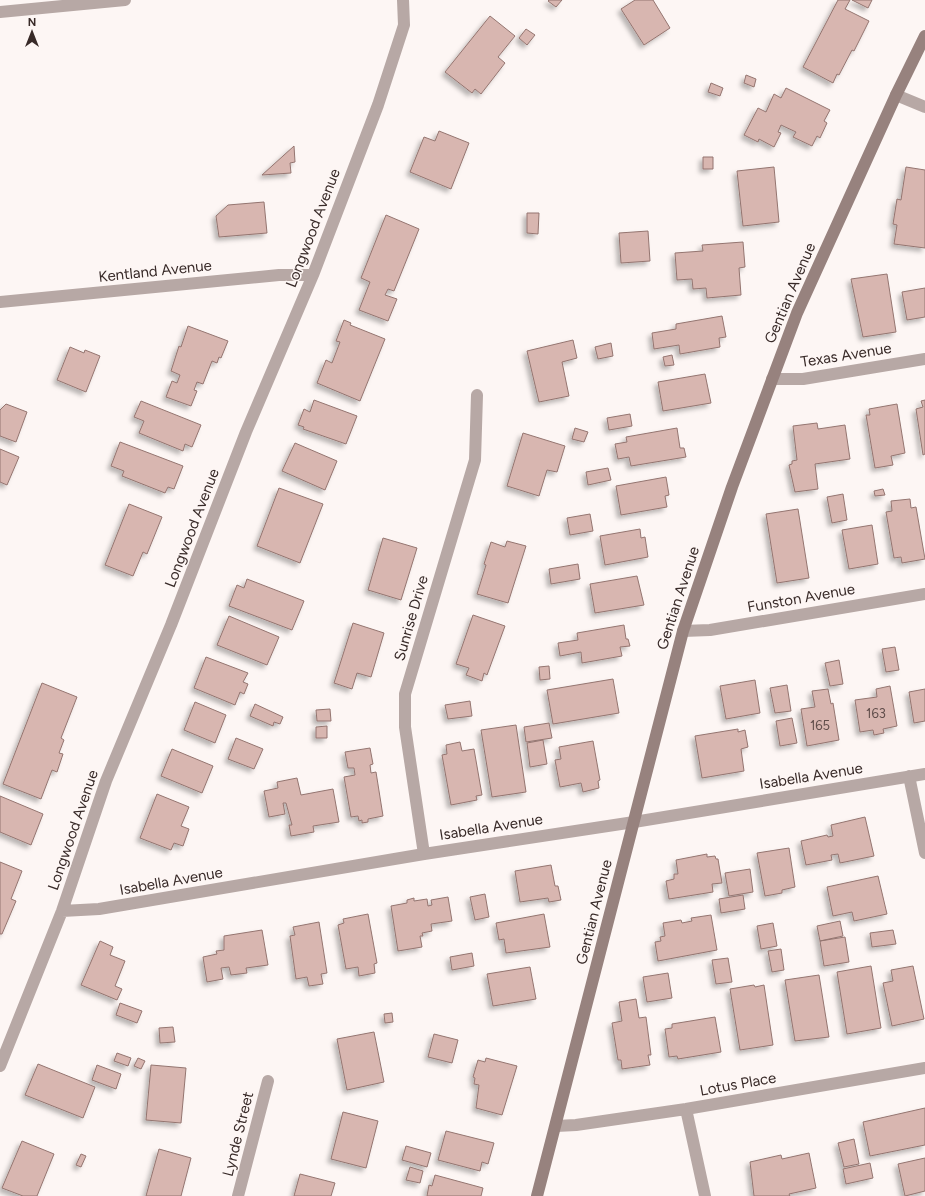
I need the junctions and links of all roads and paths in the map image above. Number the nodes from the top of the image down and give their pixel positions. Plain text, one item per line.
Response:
1 (125, 0) edge
2 (402, 0) edge
3 (0, 12) edge
4 (925, 36) edge
5 (896, 95) junction
6 (925, 107) edge
7 (313, 275) junction
8 (0, 302) edge
9 (925, 359) edge
10 (772, 380) junction
11 (477, 395) dead end
12 (925, 594) edge
13 (683, 631) junction
14 (925, 774) edge
15 (909, 776) junction
16 (634, 822) junction
17 (925, 853) edge
18 (424, 854) junction
19 (62, 912) junction
20 (0, 1066) edge
21 (925, 1068) edge
22 (268, 1081) dead end
23 (686, 1109) junction
24 (556, 1126) junction
25 (238, 1196) edge
26 (537, 1196) edge
27 (705, 1196) edge

1 - 3 street
2 - 7 street, Longwood Avenue
4 - 5 street, Gentian Avenue
5 - 6 street
5 - 10 street, Gentian Avenue
7 - 8 street, Kentland Avenue
7 - 19 street, Longwood Avenue
9 - 10 street, Texas Avenue
10 - 13 street, Gentian Avenue
11 - 18 street, Sunrise Drive
12 - 13 street, Funston Avenue
13 - 16 street, Gentian Avenue
14 - 15 street, Isabella Avenue
15 - 16 street, Isabella Avenue
15 - 17 street
16 - 18 street, Isabella Avenue
16 - 24 street, Gentian Avenue
18 - 19 street, Isabella Avenue
19 - 20 street, Longwood Avenue
21 - 23 street, Lotus Place
22 - 25 street, Lynde Street
23 - 24 street, Lotus Place
23 - 27 street
24 - 26 street, Gentian Avenue

